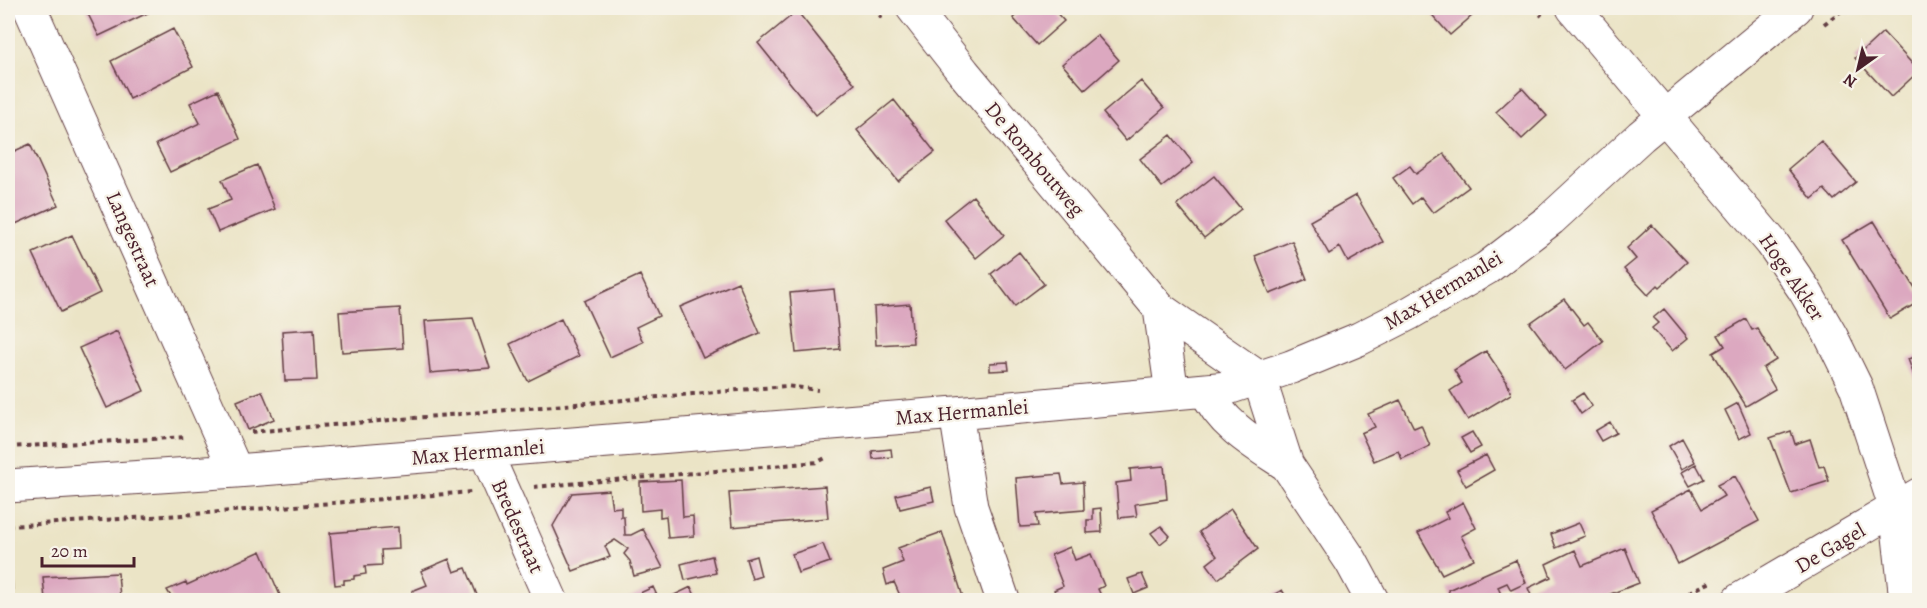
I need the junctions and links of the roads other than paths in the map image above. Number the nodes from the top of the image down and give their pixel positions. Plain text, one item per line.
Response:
1 (30, 8) edge
2 (913, 8) edge
3 (1573, 8) edge
4 (1807, 18) edge
5 (1665, 116) junction
6 (1160, 309) junction
7 (1259, 378) junction
8 (1206, 390) junction
9 (1172, 393) junction
10 (956, 413) junction
11 (485, 451) junction
12 (1287, 465) junction
13 (236, 471) junction
14 (8, 486) edge
15 (1908, 502) edge
16 (1728, 590) edge
17 (550, 600) edge
18 (1003, 600) edge
19 (1372, 600) edge
20 (1906, 600) edge

1 - 13 street, Langestraat
2 - 6 street, De Romboutweg
3 - 5 street, Hoge Akker
4 - 5 street, Max Hermanlei
5 - 7 street, Max Hermanlei
5 - 15 street, Hoge Akker
6 - 7 street, De Romboutweg
6 - 9 street
7 - 8 street, Max Hermanlei
7 - 12 street
8 - 9 street, Max Hermanlei
8 - 12 street
9 - 10 street, Max Hermanlei
10 - 11 street, Max Hermanlei
10 - 18 street
11 - 13 street, Max Hermanlei
11 - 17 street, Bredestraat
12 - 19 street
13 - 14 street, Max Hermanlei
15 - 16 street, De Gagel
15 - 20 street, Hoge Akker

